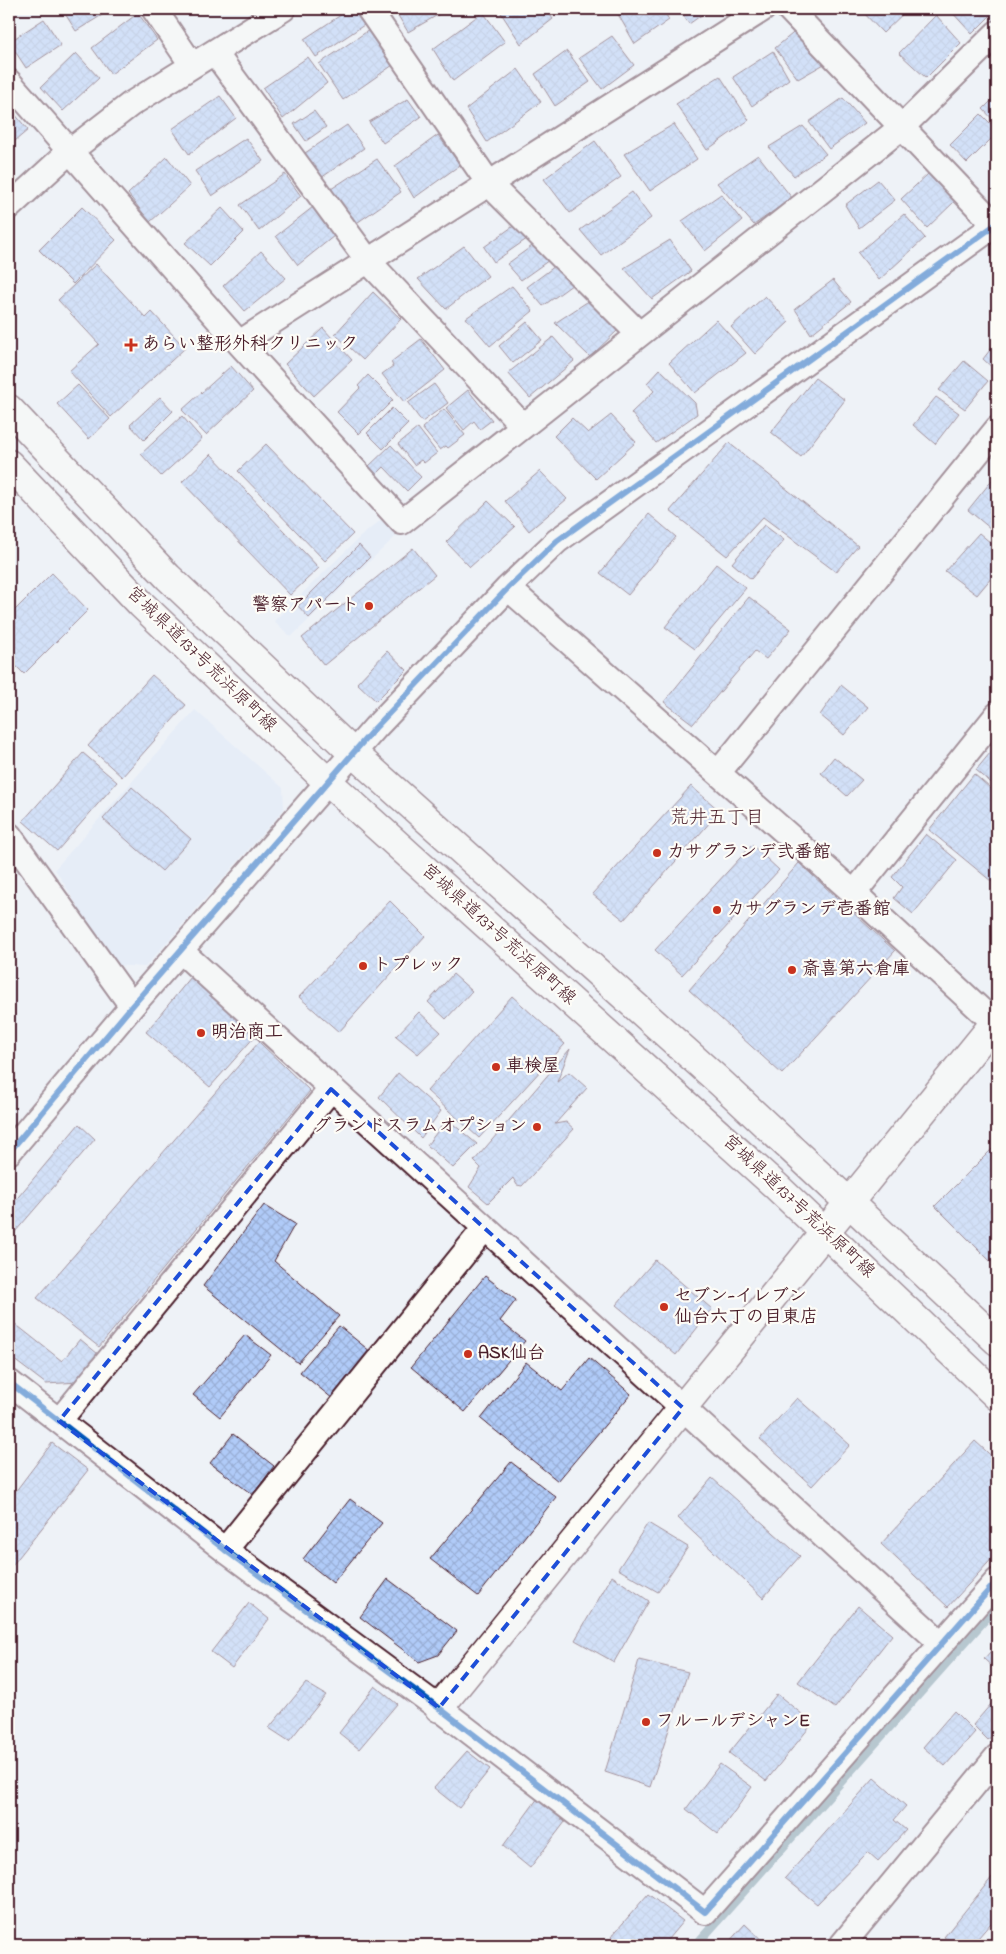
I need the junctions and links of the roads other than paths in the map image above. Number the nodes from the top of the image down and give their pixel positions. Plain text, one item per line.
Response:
1 (154, 9) edge
2 (282, 9) edge
3 (369, 9) edge
4 (763, 9) edge
5 (789, 9) edge
6 (997, 33) edge
7 (215, 53) junction
8 (192, 65) junction
9 (9, 82) edge
10 (902, 127) junction
11 (69, 152) junction
12 (490, 185) junction
13 (9, 207) edge
14 (996, 226) edge
15 (369, 262) junction
16 (639, 334) junction
17 (239, 343) junction
18 (9, 409) edge
19 (523, 426) junction
20 (997, 429) edge
21 (9, 464) edge
22 (508, 588) junction
23 (997, 715) edge
24 (353, 753) junction
25 (718, 773) junction
26 (328, 782) junction
27 (9, 835) edge
28 (854, 893) junction
29 (182, 952) junction
30 (132, 1006) junction
31 (996, 1022) edge
32 (331, 1089) junction
33 (9, 1152) edge
34 (850, 1201) junction
35 (484, 1229) junction
36 (825, 1232) junction
37 (997, 1341) edge
38 (9, 1382) edge
39 (997, 1396) edge
40 (683, 1408) junction
41 (59, 1421) junction
42 (225, 1550) junction
43 (997, 1581) edge
44 (941, 1643) junction
45 (440, 1708) junction
46 (997, 1757) edge
47 (842, 1945) edge

1 - 8 street
2 - 7 street
3 - 12 street
4 - 12 street
5 - 10 street
6 - 10 street
7 - 8 street
7 - 15 street
8 - 11 street
9 - 11 street
10 - 14 street
10 - 16 street
11 - 13 street
11 - 17 street
12 - 15 street
12 - 16 street
14 - 22 street
15 - 17 street
15 - 19 street
16 - 19 street
17 - 19 street
18 - 24 main road, 宮城県道137号荒浜原町線
20 - 25 street
21 - 26 main road, 宮城県道137号荒浜原町線
22 - 24 street
22 - 25 street
23 - 28 street
24 - 26 street
24 - 34 main road, 宮城県道137号荒浜原町線
25 - 28 street
26 - 29 street
26 - 36 main road, 宮城県道137号荒浜原町線
27 - 30 street
28 - 31 street
29 - 30 street
29 - 32 street
30 - 33 street
31 - 34 main road
32 - 35 street
32 - 41 street
34 - 36 main road
34 - 37 main road, 宮城県道137号荒浜原町線
35 - 40 street
35 - 42 street
36 - 39 main road, 宮城県道137号荒浜原町線
36 - 40 main road
38 - 41 street
40 - 44 street
40 - 45 main road
41 - 42 street
42 - 45 street
43 - 44 street
44 - 45 street
46 - 47 street

